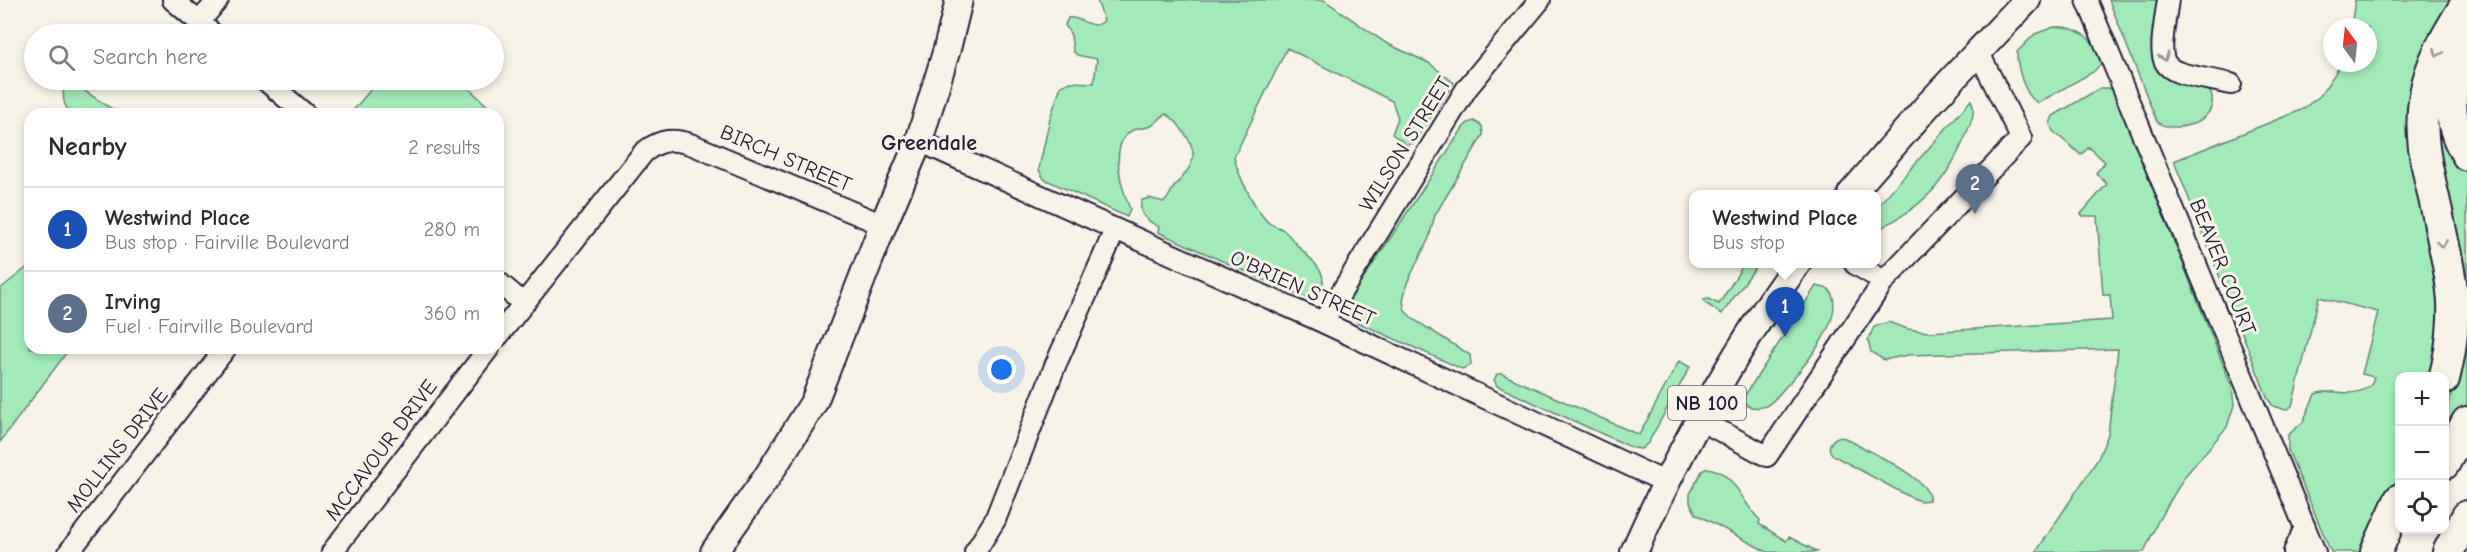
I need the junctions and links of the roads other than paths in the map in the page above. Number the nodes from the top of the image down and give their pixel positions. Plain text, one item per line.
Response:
1 (173, 0) edge
2 (218, 0) edge
3 (959, 0) edge
4 (1540, 0) edge
5 (2028, 0) edge
6 (2087, 0) edge
7 (2168, 0) edge
8 (2467, 2) edge
9 (201, 24) edge
10 (208, 24) edge
11 (2467, 46) edge
12 (1978, 51) junction
13 (2231, 84) dead end
14 (276, 90) edge
15 (297, 108) edge
16 (919, 141) junction
17 (2467, 155) edge
18 (1855, 190) edge
19 (883, 225) junction
20 (1115, 230) junction
21 (1794, 268) edge
22 (1862, 268) edge
23 (1884, 281) junction
24 (504, 287) edge
25 (523, 303) junction
26 (1323, 322) junction
27 (504, 328) edge
28 (221, 354) edge
29 (484, 354) edge
30 (2446, 372) edge
31 (1698, 419) junction
32 (2467, 422) edge
33 (2449, 456) edge
34 (1665, 482) junction
35 (2395, 510) edge
36 (2467, 516) edge
37 (2305, 527) junction
38 (2407, 534) edge
39 (69, 552) edge
40 (332, 552) edge
41 (714, 552) edge
42 (975, 552) edge
43 (1635, 552) edge
44 (2294, 552) edge
45 (2315, 552) edge
46 (2376, 552) edge
47 (2398, 552) edge
48 (2448, 552) edge

1 - 9 street
2 - 10 street
3 - 16 main road
4 - 26 street, WILSON STREET
5 - 12 main road
6 - 37 street, BEAVER COURT
7 -> 13 street
8 -> 30 highway
11 - 17 highway
12 - 18 main road
12 - 23 street
14 - 15 street
16 - 19 main road
16 - 20 street, O'BRIEN STREET
19 - 25 street, BIRCH STREET
19 - 41 main road
20 - 26 street, O'BRIEN STREET
20 - 42 street
21 - 31 main road, NB 100
22 - 23 street
23 - 31 street
24 - 25 street
25 - 27 street
26 - 34 street, O'BRIEN STREET
28 - 39 street, MOLLINS DRIVE
29 - 40 street, MCCAVOUR DRIVE
31 - 34 main road, NB 100
32 - 33 highway
34 - 43 main road, NB 100
35 - 46 highway
36 - 48 highway
37 - 44 street
37 - 45 street, BEAVER COURT
38 - 47 highway

